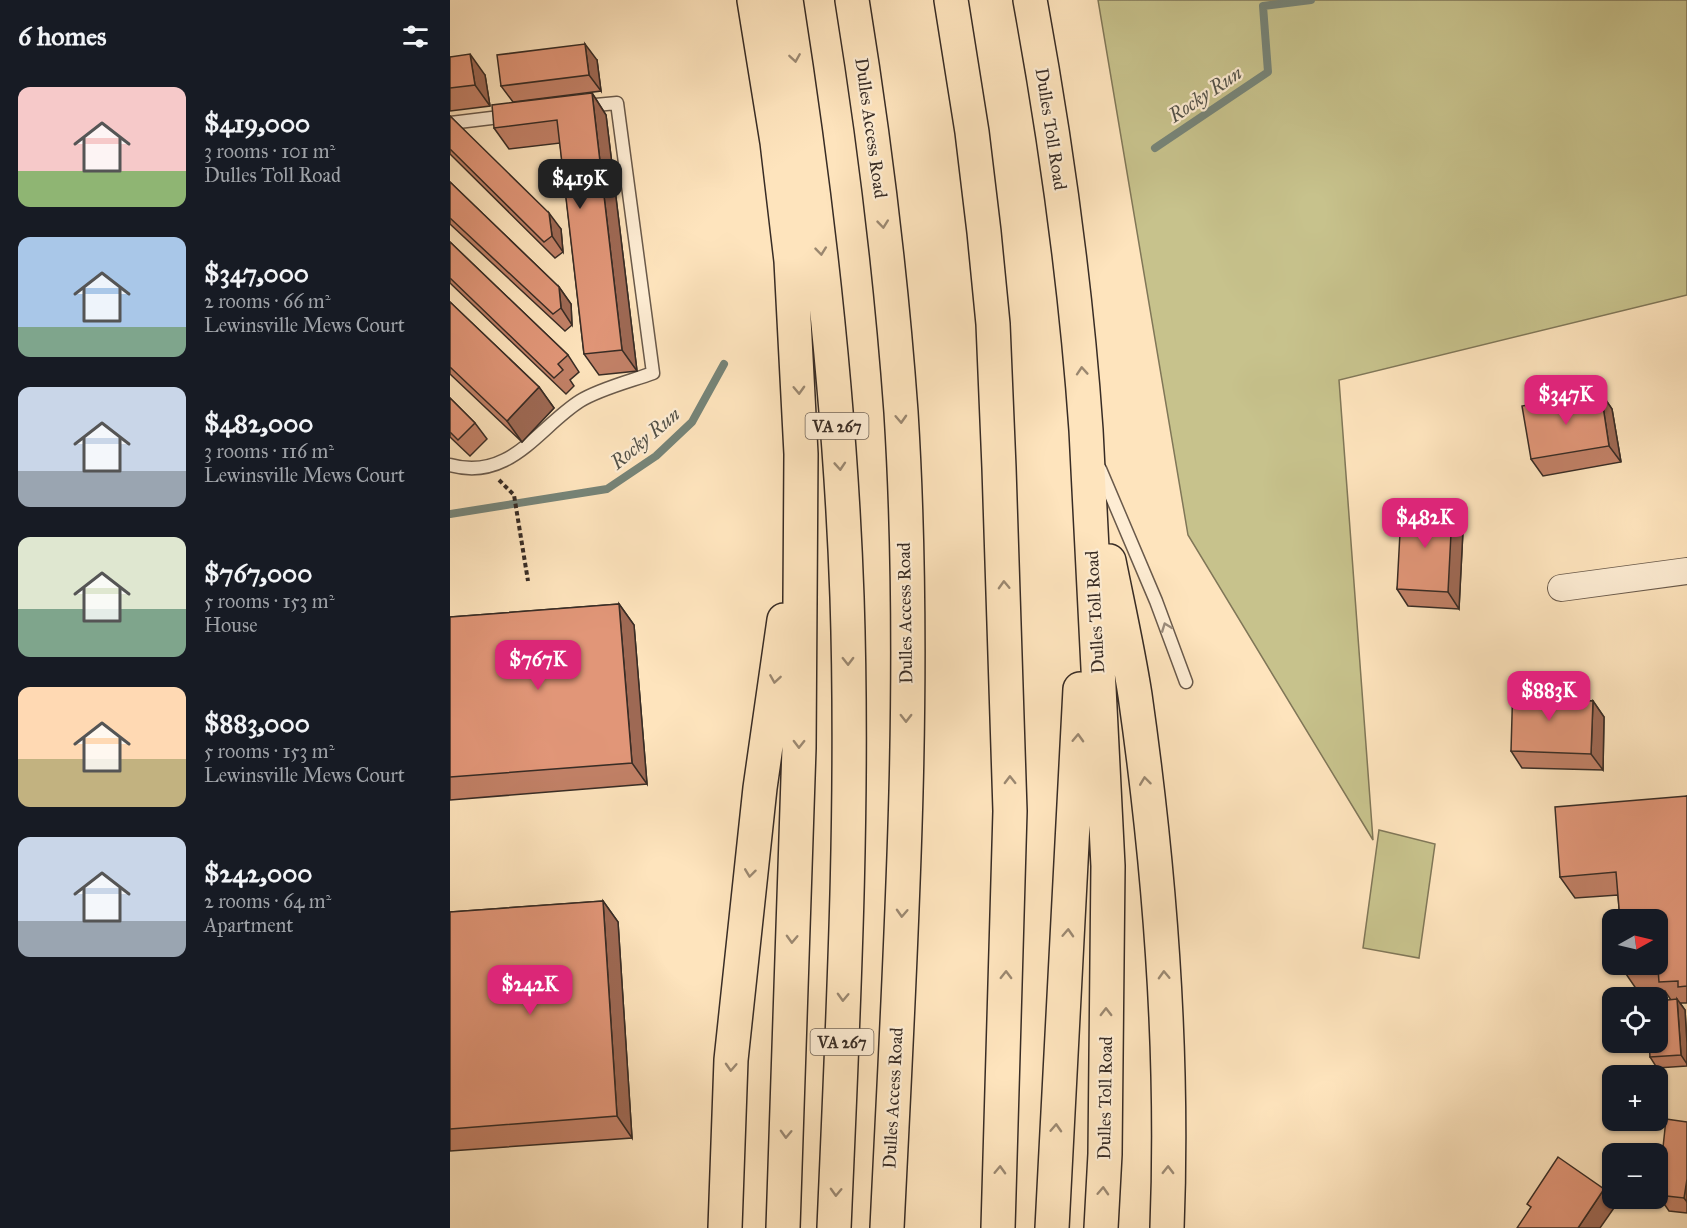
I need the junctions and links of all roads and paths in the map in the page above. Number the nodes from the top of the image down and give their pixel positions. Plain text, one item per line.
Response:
1 (738, 0) edge
2 (754, 0) edge
3 (786, 0) edge
4 (852, 0) edge
5 (951, 0) edge
6 (1029, 0) edge
7 (1047, 0) edge
8 (569, 108) edge
9 (521, 114) edge
10 (450, 123) edge
11 (1053, 138) junction
12 (777, 142) junction
13 (1086, 430) junction
14 (801, 454) junction
15 (450, 465) edge
16 (514, 495) dead end
17 (1687, 571) edge
18 (528, 581) dead end
19 (1561, 588) dead end
20 (1186, 682) dead end
21 (725, 1228) edge
22 (783, 1228) edge
23 (834, 1228) edge
24 (887, 1228) edge
25 (998, 1228) edge
26 (1052, 1228) edge
27 (1101, 1228) edge
28 (1167, 1228) edge

1 - 12 highway
2 - 12 highway, VA 267
3 -> 23 highway, VA 267
4 -> 24 highway, Dulles Access Road
25 -> 5 highway
6 - 11 highway, Dulles Toll Road
7 - 11 highway
8 - 15 lane
9 - 10 lane
13 -> 11 highway, Dulles Toll Road
12 -> 14 highway, VA 267
20 -> 13 lane
26 -> 13 highway
27 -> 13 highway, Dulles Toll Road
28 -> 13 highway
14 -> 21 highway
14 -> 22 highway, VA 267
16 - 18 path
17 - 19 street

